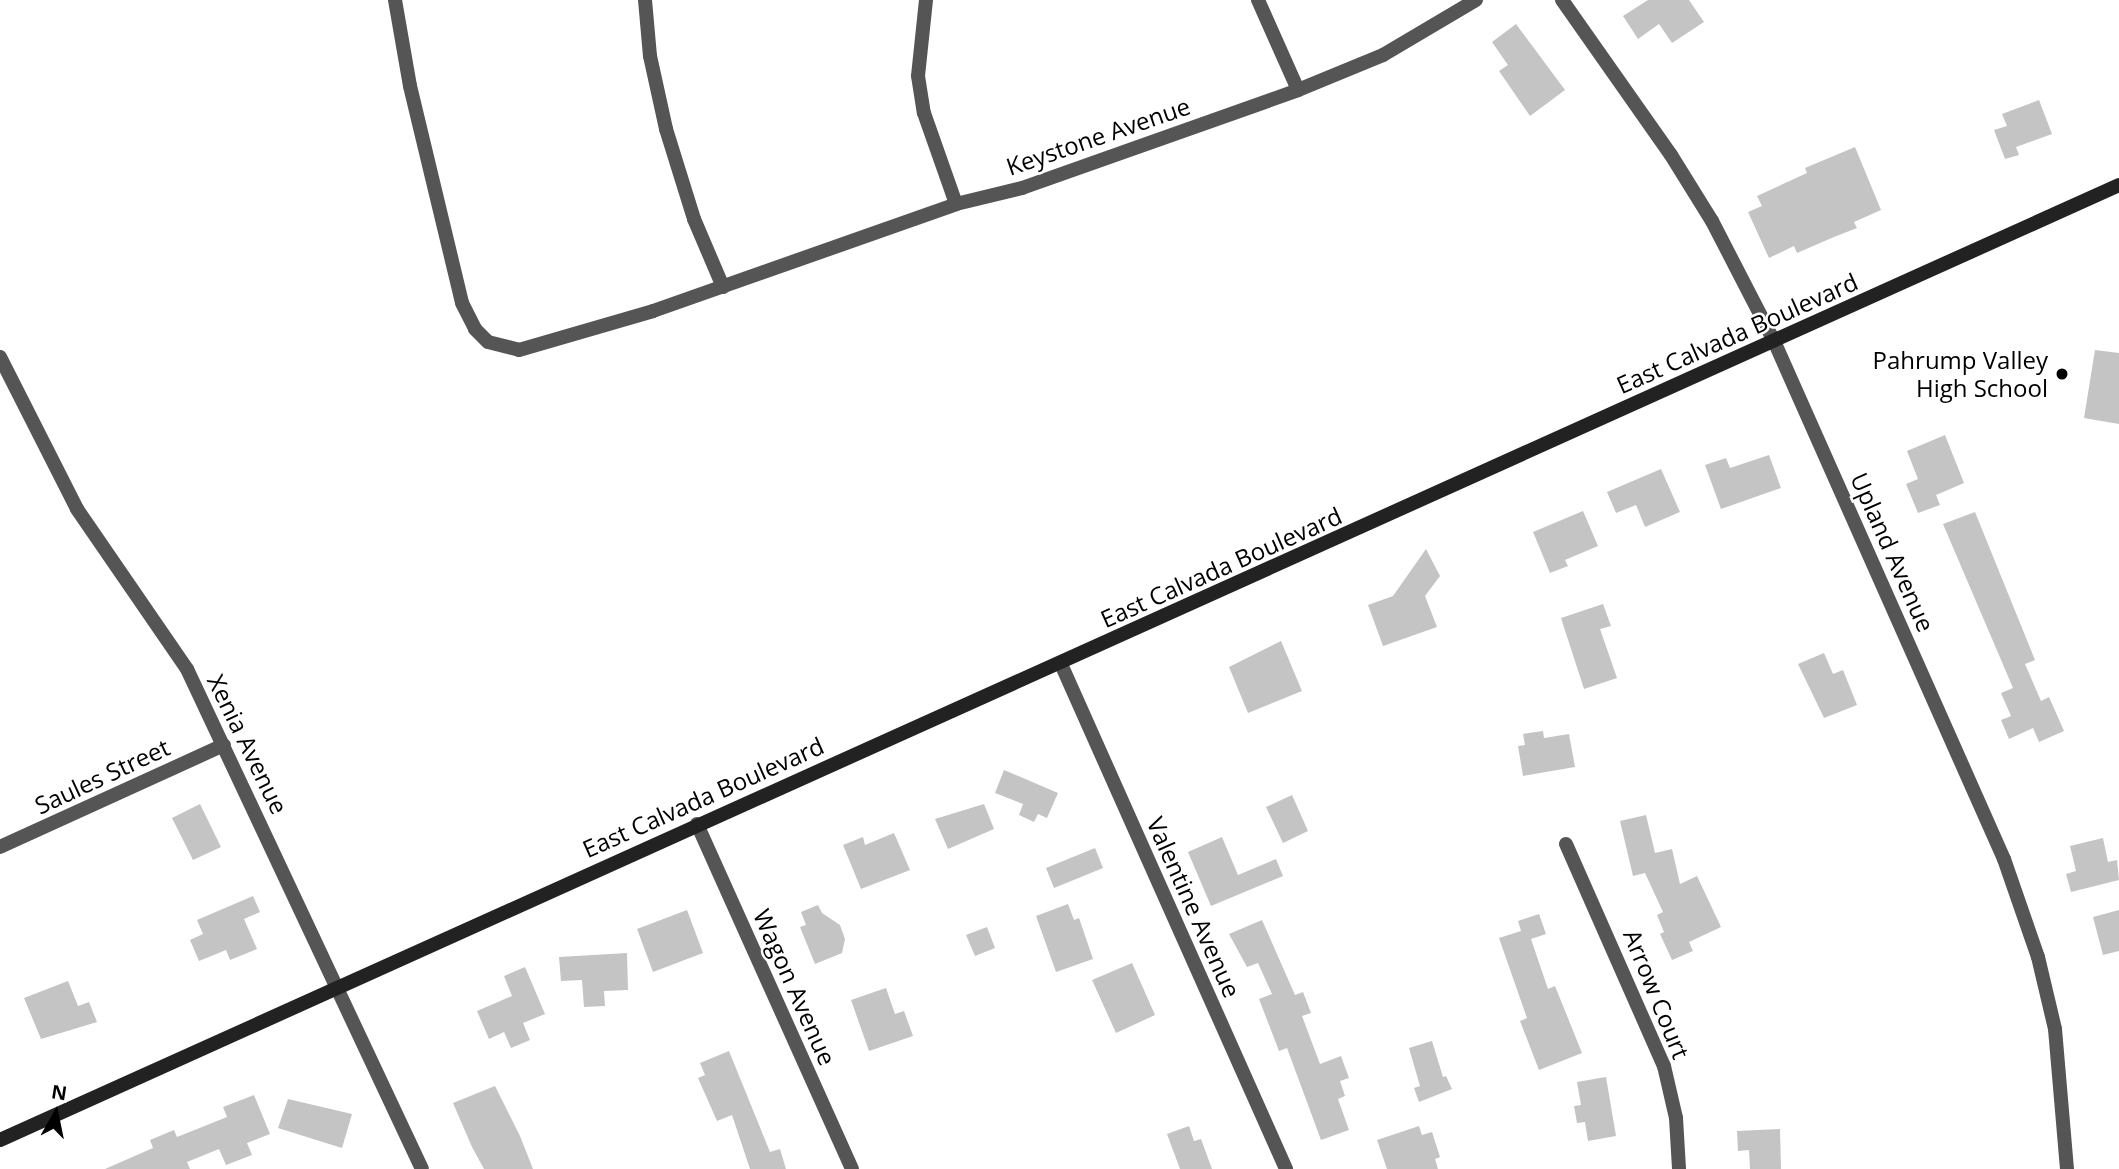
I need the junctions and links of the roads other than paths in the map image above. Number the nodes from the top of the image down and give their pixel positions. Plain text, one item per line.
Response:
1 (395, 0) edge
2 (645, 0) edge
3 (926, 0) edge
4 (1258, 0) edge
5 (1476, 0) edge
6 (1562, 0) edge
7 (1298, 90) junction
8 (2119, 185) edge
9 (956, 204) junction
10 (723, 287) junction
11 (1774, 341) junction
12 (0, 357) edge
13 (1061, 664) junction
14 (224, 746) junction
15 (697, 824) junction
16 (1566, 844) dead end
17 (0, 847) edge
18 (340, 988) junction
19 (0, 1140) edge
20 (422, 1169) edge
21 (852, 1169) edge
22 (1286, 1169) edge
23 (1679, 1169) edge
24 (2067, 1169) edge

1 - 10 street, Keystone Avenue
2 - 10 street
3 - 9 street
4 - 7 street
5 - 7 street, Keystone Avenue
6 - 11 street, Upland Avenue
7 - 9 street, Keystone Avenue
8 - 11 main road, East Calvada Boulevard
9 - 10 street, Keystone Avenue
11 - 13 main road, East Calvada Boulevard
11 - 24 street, Upland Avenue
12 - 14 street, Xenia Avenue
13 - 15 main road, East Calvada Boulevard
13 - 22 street, Valentine Avenue
14 - 17 street, Saules Street
14 - 18 street, Xenia Avenue
15 - 18 main road, East Calvada Boulevard
15 - 21 street, Wagon Avenue
16 - 23 street, Arrow Court
18 - 19 main road, East Calvada Boulevard
18 - 20 street, Xenia Avenue

